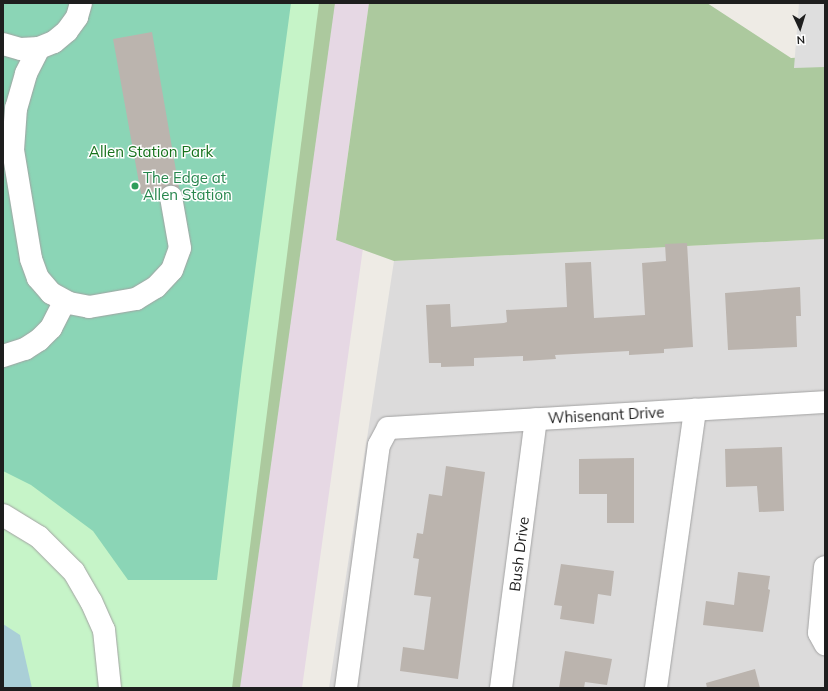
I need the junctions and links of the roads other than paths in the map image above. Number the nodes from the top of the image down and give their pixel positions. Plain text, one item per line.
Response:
1 (81, 3) edge
2 (3, 44) edge
3 (39, 48) junction
4 (172, 197) dead end
5 (65, 301) junction
6 (3, 356) edge
7 (825, 402) edge
8 (695, 410) junction
9 (536, 419) junction
10 (3, 515) edge
11 (825, 567) edge
12 (825, 644) edge
13 (110, 688) edge
14 (346, 688) edge
15 (501, 688) edge
16 (656, 688) edge

1 - 3 street
2 - 3 street
3 - 5 street
4 - 5 street
5 - 6 street
7 - 8 street, Whisenant Drive
8 - 9 street, Whisenant Drive
8 - 16 street
9 - 14 street, Whisenant Drive
9 - 15 street, Bush Drive
10 - 13 street
11 - 12 street

